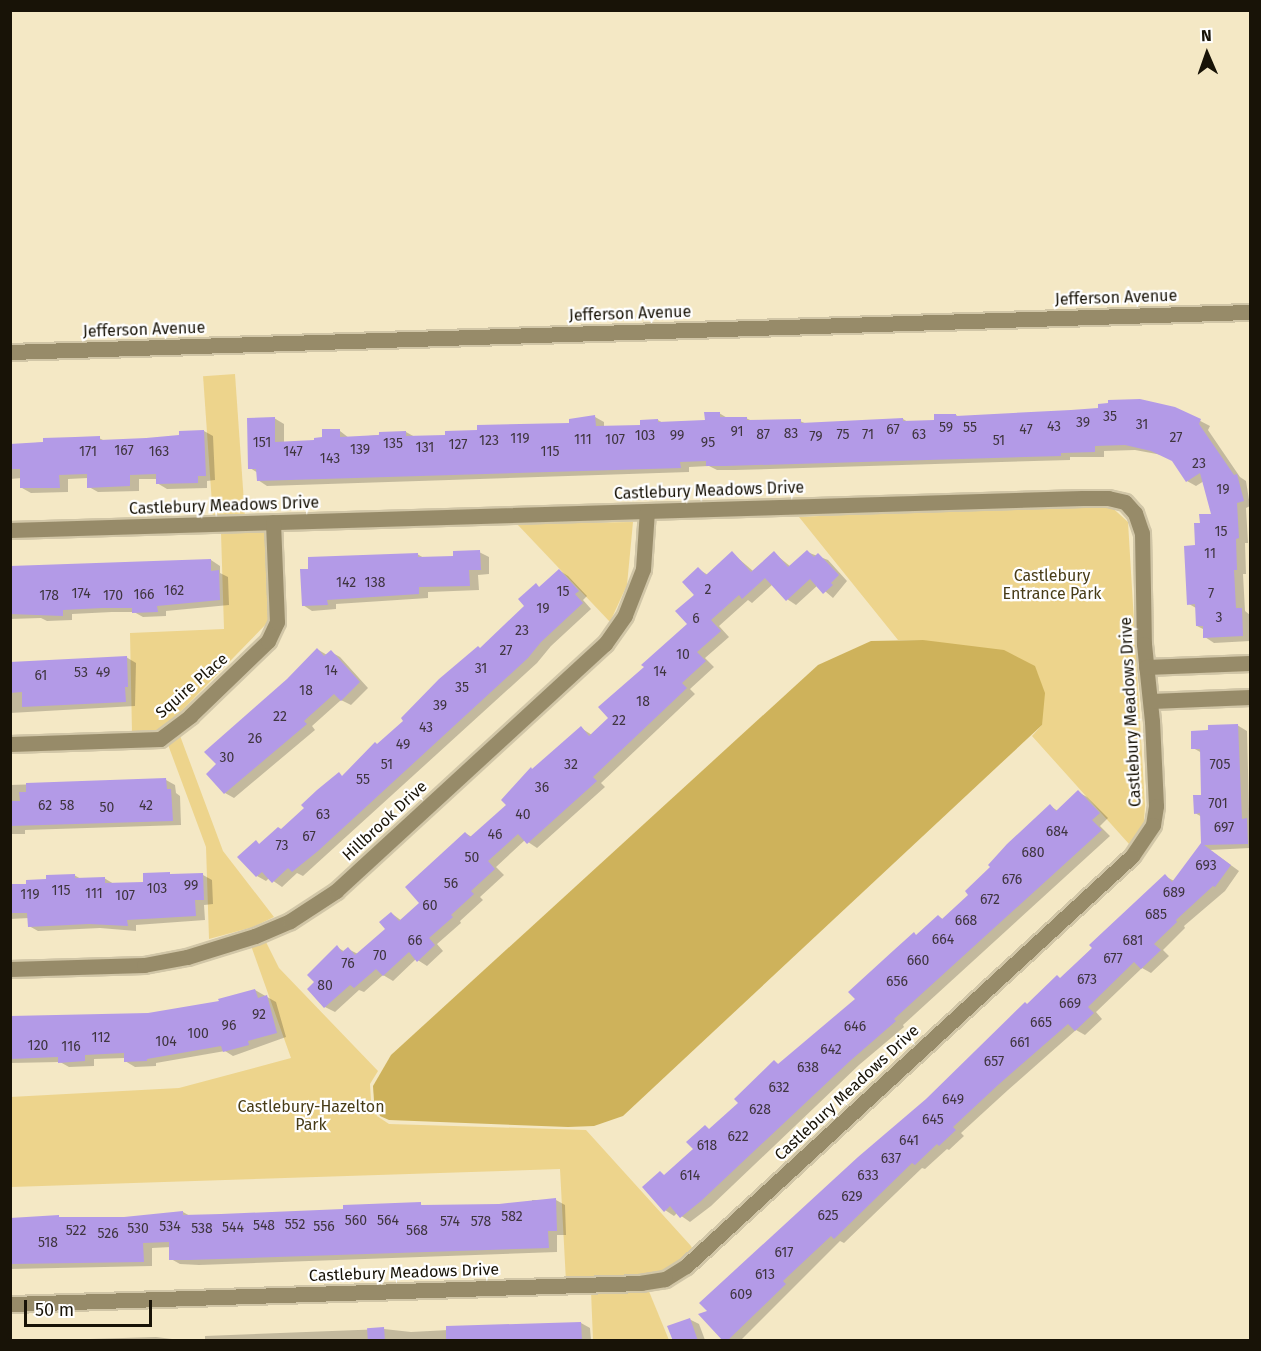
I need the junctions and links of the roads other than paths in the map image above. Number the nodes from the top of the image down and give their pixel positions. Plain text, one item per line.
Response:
1 (1251, 312) edge
2 (10, 352) edge
3 (647, 511) junction
4 (273, 522) junction
5 (10, 530) edge
6 (1251, 663) edge
7 (1146, 667) junction
8 (1251, 697) edge
9 (1151, 701) junction
10 (10, 744) edge
11 (10, 969) edge
12 (10, 1304) edge

1 - 2 street, Jefferson Avenue
3 - 4 street, Castlebury Meadows Drive
3 - 7 street, Castlebury Meadows Drive
3 - 11 street, Hillbrook Drive
4 - 5 street, Castlebury Meadows Drive
4 - 10 street, Squire Place
6 - 7 street
7 - 9 street, Castlebury Meadows Drive
8 - 9 street
9 - 12 street, Castlebury Meadows Drive

